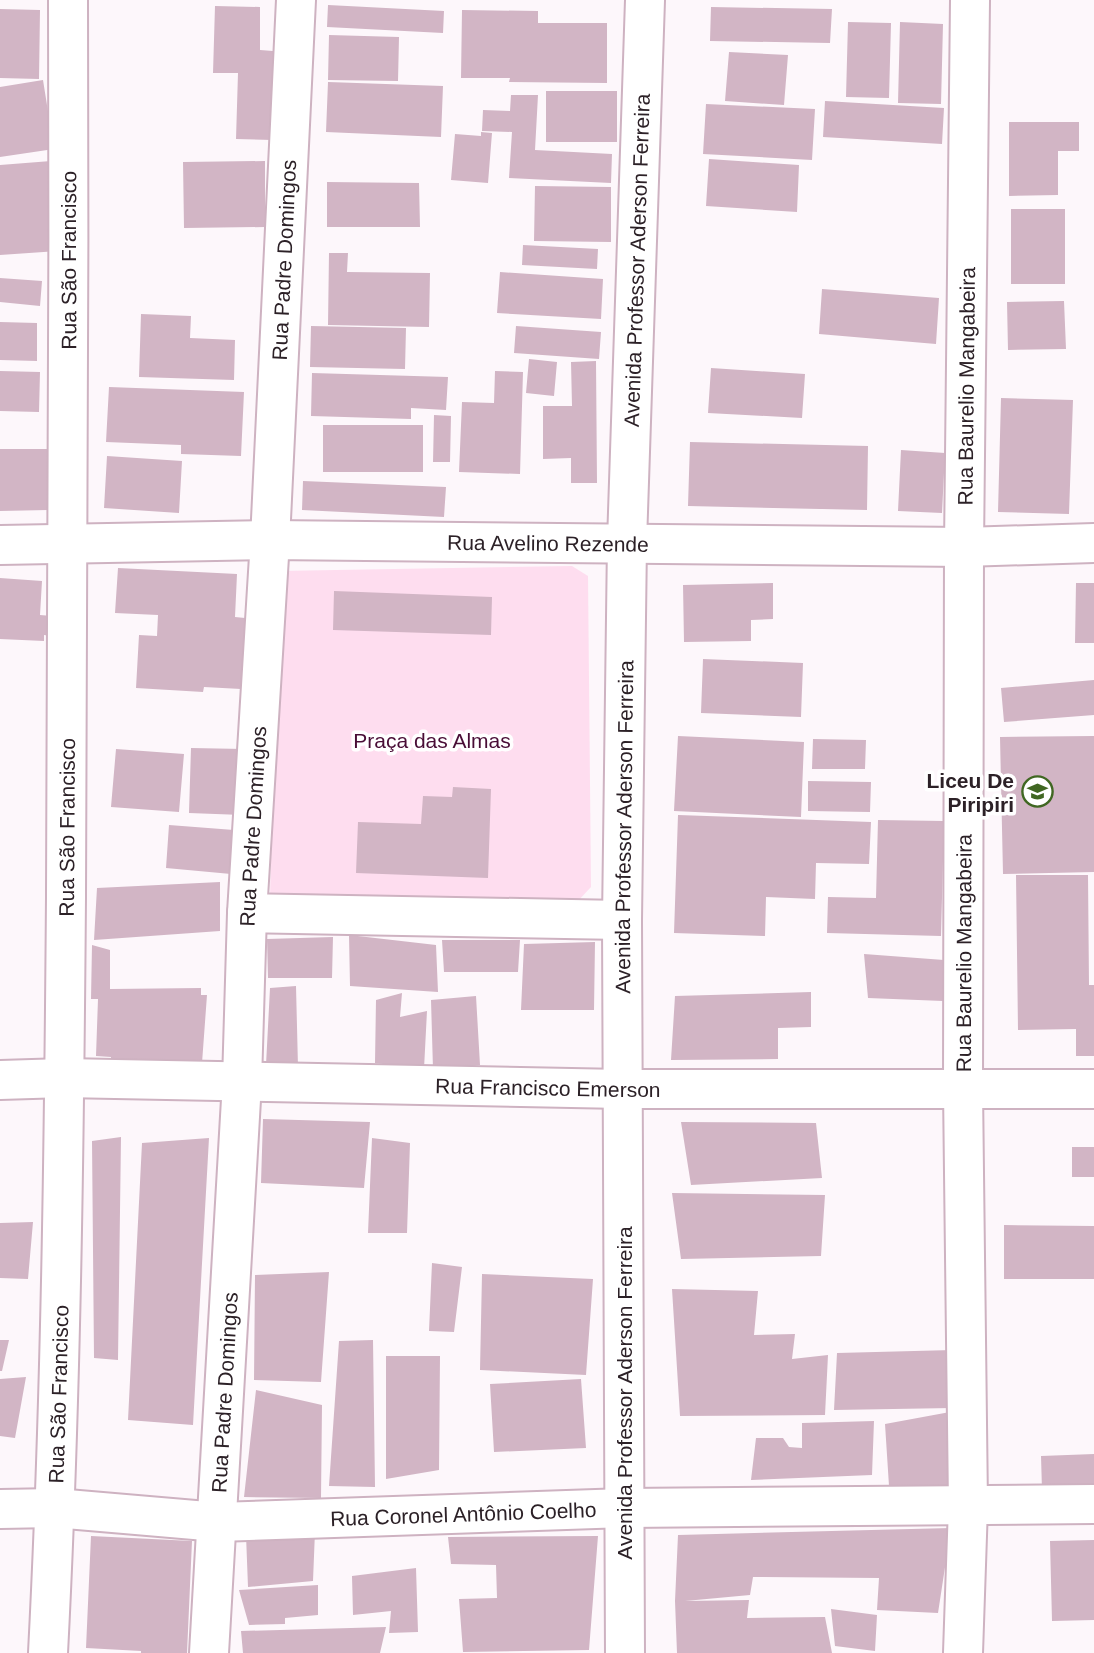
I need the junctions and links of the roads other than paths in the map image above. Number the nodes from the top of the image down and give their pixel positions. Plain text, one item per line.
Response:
1 (68, 0) edge
2 (296, 0) edge
3 (645, 0) edge
4 (970, 0) edge
5 (270, 540) junction
6 (627, 542) junction
7 (1094, 543) edge
8 (0, 545) edge
9 (69, 545) junction
10 (964, 547) junction
11 (247, 913) junction
12 (622, 920) junction
13 (64, 1078) junction
14 (0, 1080) edge
15 (242, 1082) junction
16 (622, 1089) junction
17 (963, 1089) junction
18 (1094, 1089) edge
19 (1094, 1504) edge
20 (968, 1506) junction
21 (0, 1508) edge
22 (55, 1508) junction
23 (625, 1508) junction
24 (218, 1522) junction
25 (48, 1653) edge
26 (209, 1653) edge
27 (625, 1653) edge
28 (963, 1653) edge

1 - 9 street, Rua São Francisco
2 - 5 street, Rua Padre Domingos
3 - 6 street, Avenida Professor Aderson Ferreira
4 - 10 street, Rua Baurelio Mangabeira
5 - 6 street, Rua Avelino Rezende
5 - 9 street, Rua Avelino Rezende
5 - 11 street, Rua Padre Domingos
6 - 10 street, Rua Avelino Rezende
6 - 12 street, Avenida Professor Aderson Ferreira
7 - 10 street, Rua Avelino Rezende
8 - 9 street, Rua Avelino Rezende
9 - 13 street, Rua São Francisco
10 - 17 street, Rua Baurelio Mangabeira
11 - 12 street
11 - 15 street, Rua Padre Domingos
12 - 16 street, Avenida Professor Aderson Ferreira
13 - 14 street, Rua Francisco Emerson
13 - 15 street, Rua Francisco Emerson
13 - 22 street, Rua São Francisco
15 - 16 street, Rua Francisco Emerson
15 - 24 street, Rua Padre Domingos
16 - 17 street, Rua Francisco Emerson
16 - 23 street, Avenida Professor Aderson Ferreira
17 - 18 street, Rua Francisco Emerson
17 - 20 street, Rua Baurelio Mangabeira
19 - 20 street, Rua Coronel Antônio Coelho
20 - 23 street, Rua Coronel Antônio Coelho
20 - 28 street, Rua Baurelio Mangabeira
21 - 22 street, Rua Coronel Antônio Coelho
22 - 24 street, Rua Coronel Antônio Coelho
22 - 25 street, Rua São Francisco
23 - 24 street, Rua Coronel Antônio Coelho
23 - 27 street, Avenida Professor Aderson Ferreira
24 - 26 street, Rua Padre Domingos

